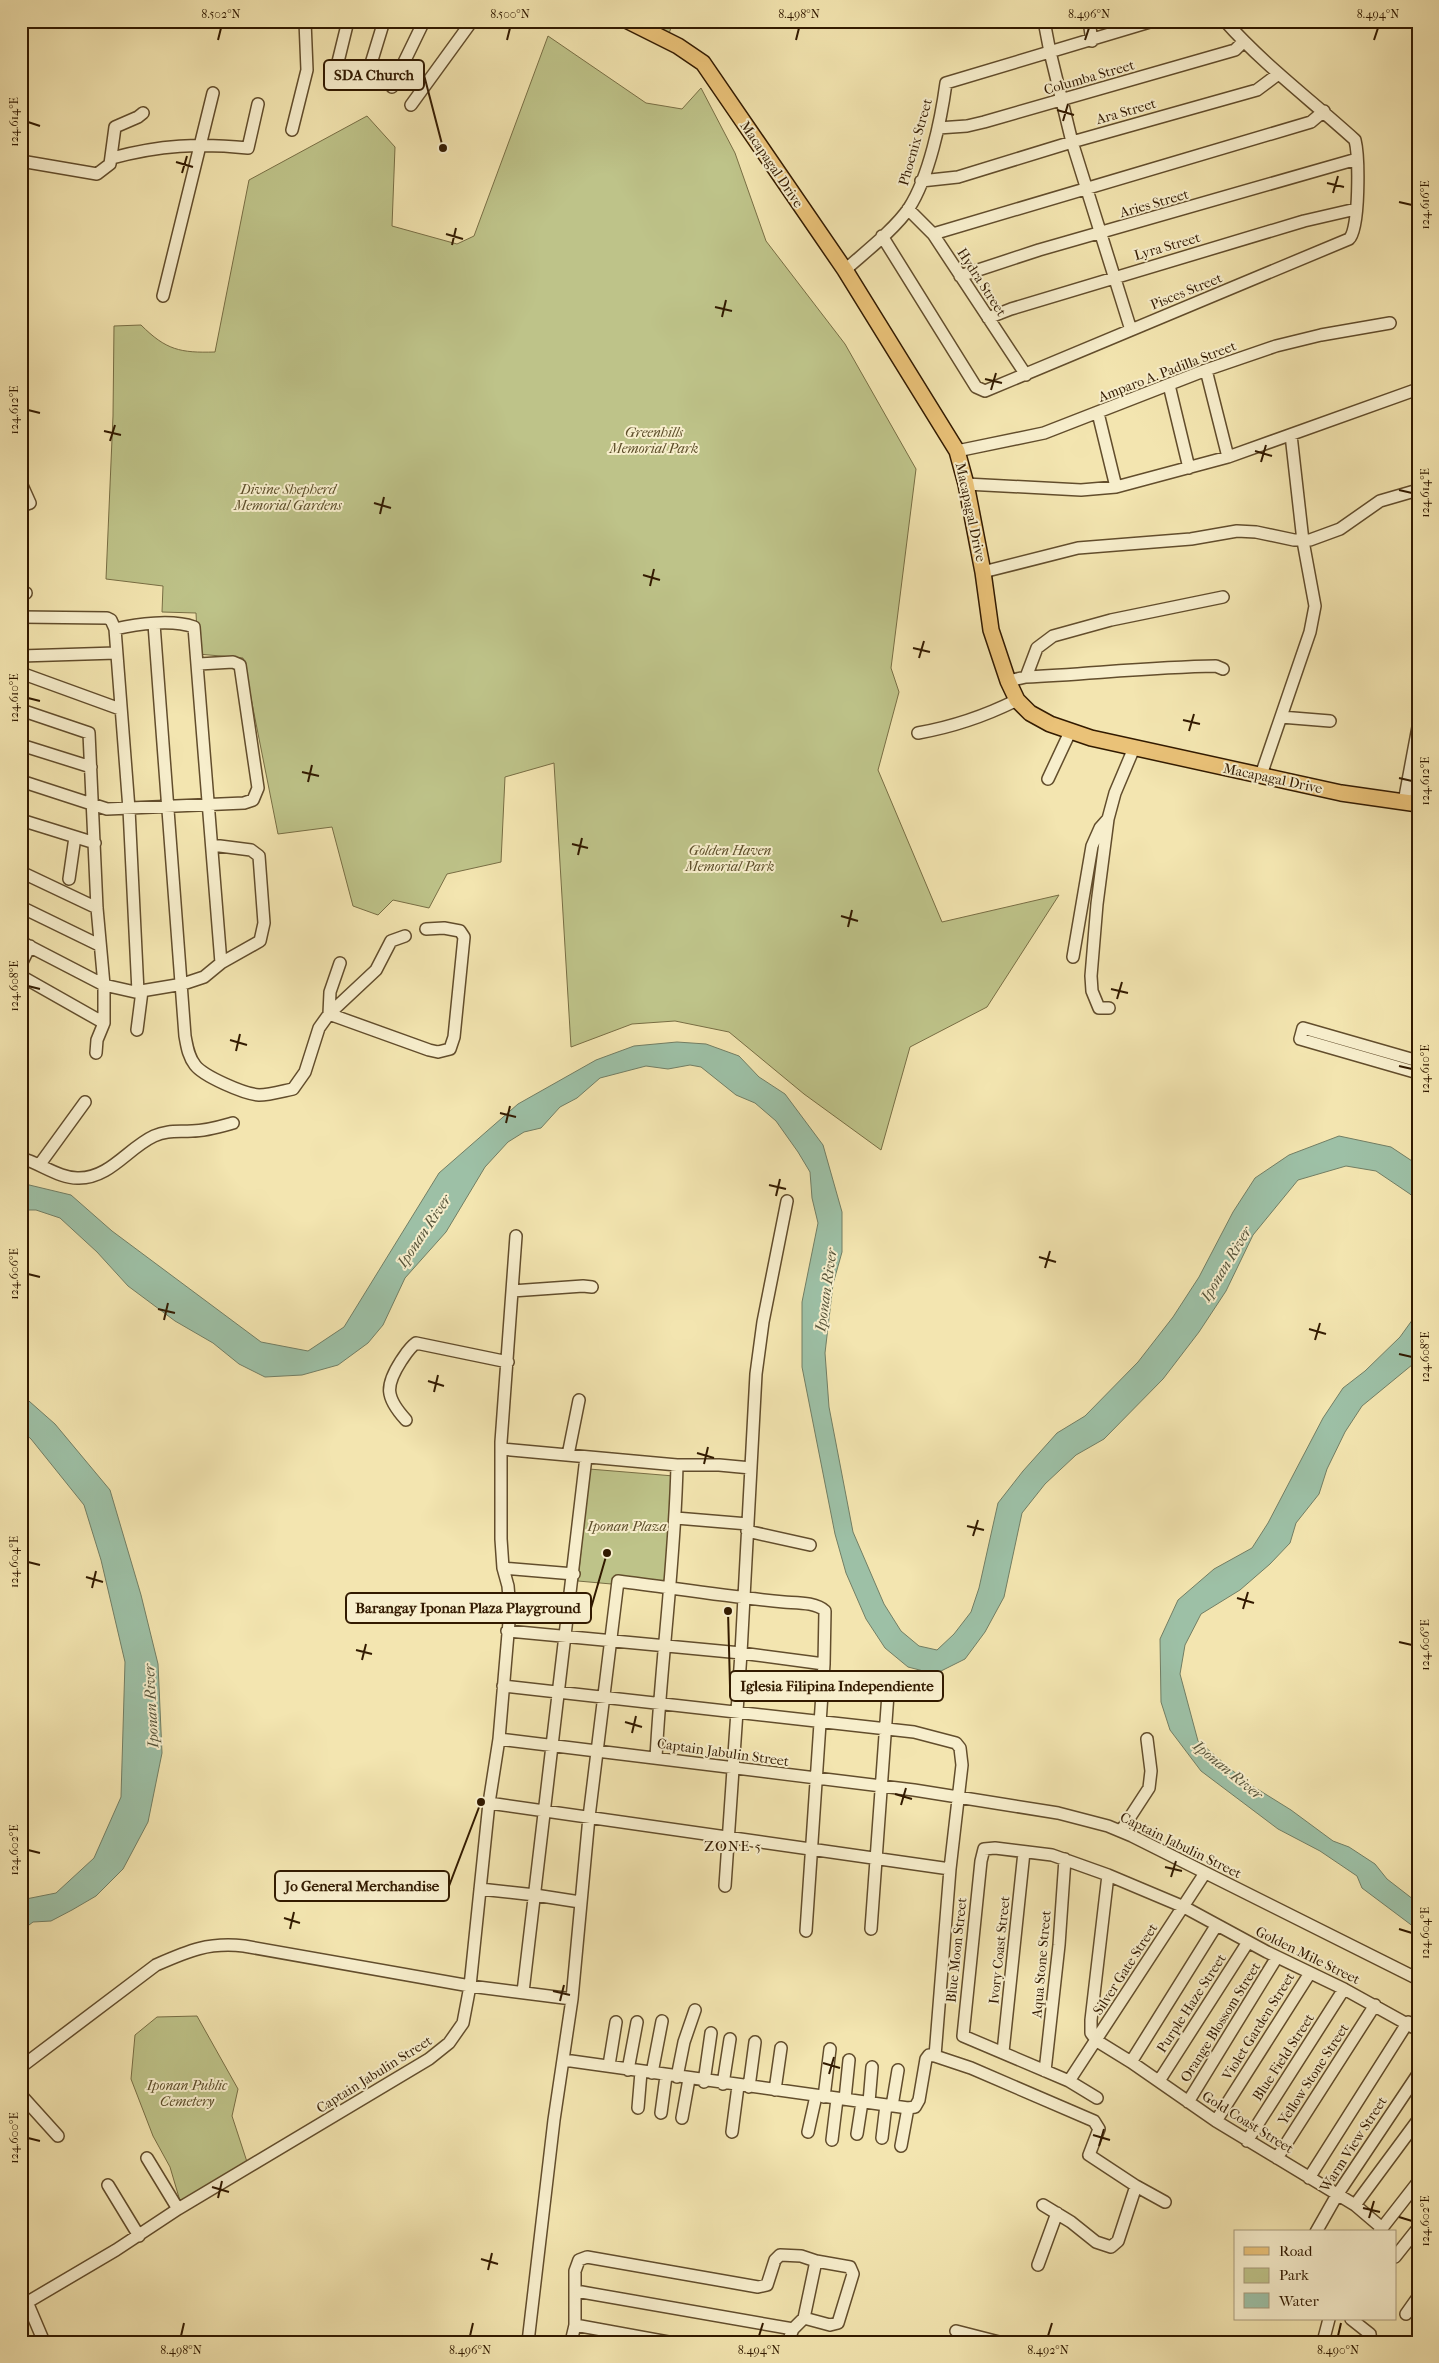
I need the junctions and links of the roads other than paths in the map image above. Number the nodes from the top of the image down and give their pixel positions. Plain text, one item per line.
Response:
1 (305, 21) edge
2 (348, 21) edge
3 (384, 21) edge
4 (424, 21) edge
5 (472, 21) edge
6 (628, 21) edge
7 (1044, 21) edge
8 (1089, 21) edge
9 (1153, 21) edge
10 (1225, 21) edge
11 (1092, 41) junction
12 (1243, 42) junction
13 (1050, 52) junction
14 (336, 70) dead end
15 (369, 70) dead end
16 (1277, 75) junction
17 (392, 87) dead end
18 (213, 93) dead end
19 (1062, 100) junction
20 (258, 104) dead end
21 (410, 105) dead end
22 (1324, 111) junction
23 (143, 113) dead end
24 (938, 128) junction
25 (292, 130) dead end
26 (1072, 142) junction
27 (200, 145) junction
28 (112, 158) junction
29 (1357, 159) junction
30 (21, 161) edge
31 (921, 181) junction
32 (1087, 190) junction
33 (1356, 209) junction
34 (908, 210) junction
35 (933, 234) junction
36 (1102, 234) junction
37 (882, 236) junction
38 (846, 270) junction
39 (960, 276) junction
40 (1113, 278) junction
41 (162, 296) dead end
42 (988, 318) junction
43 (1390, 323) dead end
44 (1131, 330) junction
45 (1206, 370) junction
46 (1026, 375) junction
47 (1169, 385) junction
48 (1418, 389) edge
49 (1098, 413) junction
50 (1291, 435) junction
51 (957, 451) junction
52 (1228, 457) junction
53 (1189, 468) junction
54 (21, 483) edge
55 (966, 484) junction
56 (1116, 487) junction
57 (1418, 490) edge
58 (21, 506) edge
59 (1303, 541) junction
60 (984, 572) junction
61 (1224, 597) dead end
62 (21, 617) edge
63 (154, 624) junction
64 (115, 629) junction
65 (116, 653) junction
66 (21, 656) edge
67 (199, 664) junction
68 (1223, 669) dead end
69 (21, 673) edge
70 (1026, 677) junction
71 (1008, 681) junction
72 (1017, 700) junction
73 (120, 709) junction
74 (21, 710) edge
75 (1281, 717) junction
76 (1330, 722) dead end
77 (1418, 727) edge
78 (1070, 732) junction
79 (918, 733) dead end
80 (21, 745) edge
81 (1134, 748) junction
82 (91, 766) junction
83 (1261, 775) junction
84 (1048, 779) dead end
85 (21, 781) edge
86 (1411, 803) edge
87 (209, 804) junction
88 (93, 806) junction
89 (168, 807) junction
90 (128, 809) junction
91 (1108, 818) junction
92 (21, 820) edge
93 (75, 838) junction
94 (95, 843) junction
95 (212, 845) junction
96 (21, 872) edge
97 (69, 879) dead end
98 (21, 907) edge
99 (97, 908) junction
100 (426, 929) dead end
101 (405, 936) dead end
102 (25, 944) edge
103 (99, 945) junction
104 (1073, 957) dead end
105 (222, 963) junction
106 (340, 963) dead end
107 (21, 964) edge
108 (21, 976) edge
109 (183, 984) junction
110 (104, 985) junction
111 (140, 992) junction
112 (1109, 1008) dead end
113 (329, 1014) junction
114 (104, 1023) junction
115 (137, 1030) dead end
116 (96, 1053) dead end
117 (1418, 1061) edge
118 (1418, 1073) edge
119 (85, 1102) dead end
120 (233, 1124) dead end
121 (21, 1158) edge
122 (40, 1164) junction
123 (787, 1201) dead end
124 (516, 1236) dead end
125 (592, 1287) dead end
126 (512, 1291) junction
127 (508, 1362) junction
128 (579, 1400) dead end
129 (406, 1420) dead end
130 (501, 1449) junction
131 (568, 1455) junction
132 (586, 1457) junction
133 (677, 1465) junction
134 (751, 1468) junction
135 (676, 1518) junction
136 (747, 1527) junction
137 (810, 1545) dead end
138 (503, 1568) junction
139 (574, 1574) junction
140 (670, 1588) junction
141 (745, 1599) junction
142 (508, 1632) junction
143 (566, 1638) junction
144 (612, 1643) junction
145 (664, 1647) junction
146 (741, 1653) junction
147 (824, 1664) junction
148 (503, 1686) junction
149 (558, 1692) junction
150 (888, 1694) dead end
151 (604, 1696) junction
152 (659, 1703) junction
153 (737, 1712) junction
154 (818, 1721) junction
155 (887, 1730) junction
156 (499, 1739) junction
157 (1147, 1739) dead end
158 (553, 1746) junction
159 (597, 1751) junction
160 (656, 1758) junction
161 (734, 1768) junction
162 (814, 1779) junction
163 (881, 1786) junction
164 (958, 1798) junction
165 (489, 1803) junction
166 (545, 1810) junction
167 (589, 1817) junction
168 (1121, 1831) junction
169 (729, 1836) junction
170 (810, 1849) junction
171 (1024, 1852) junction
172 (876, 1858) junction
173 (1065, 1859) junction
174 (981, 1861) joint
175 (950, 1869) junction
176 (1205, 1873) junction
177 (1108, 1875) junction
178 (725, 1886) dead end
179 (480, 1889) junction
180 (535, 1895) junction
181 (580, 1902) junction
182 (1184, 1907) junction
183 (1216, 1926) junction
184 (871, 1929) dead end
185 (806, 1931) dead end
186 (1248, 1942) junction
187 (1277, 1957) junction
188 (1310, 1973) junction
189 (1418, 1979) edge
190 (470, 1986) junction
191 (1344, 1989) junction
192 (523, 1992) junction
193 (572, 1999) junction
194 (1374, 2005) junction
195 (695, 2010) dead end
196 (662, 2021) dead end
197 (616, 2022) dead end
198 (637, 2022) dead end
199 (1408, 2022) junction
200 (1418, 2030) edge
201 (711, 2033) dead end
202 (730, 2038) dead end
203 (1097, 2041) junction
204 (755, 2042) dead end
205 (781, 2048) dead end
206 (830, 2049) dead end
207 (1003, 2052) junction
208 (935, 2056) junction
209 (564, 2060) junction
210 (849, 2060) dead end
211 (1131, 2062) junction
212 (608, 2065) junction
213 (21, 2067) edge
214 (872, 2067) dead end
215 (628, 2070) junction
216 (898, 2070) dead end
217 (1045, 2071) junction
218 (647, 2072) junction
219 (1418, 2074) edge
220 (677, 2077) junction
221 (1159, 2081) junction
222 (704, 2082) junction
223 (1069, 2082) junction
224 (723, 2084) junction
225 (744, 2086) junction
226 (775, 2090) junction
227 (21, 2095) edge
228 (820, 2096) junction
229 (1097, 2098) dead end
230 (841, 2099) junction
231 (865, 2102) junction
232 (1188, 2102) junction
233 (889, 2106) junction
234 (638, 2108) dead end
235 (908, 2108) junction
236 (661, 2113) dead end
237 (682, 2118) dead end
238 (1418, 2120) edge
239 (1216, 2121) junction
240 (732, 2132) dead end
241 (808, 2132) dead end
242 (858, 2134) dead end
243 (58, 2136) dead end
244 (882, 2138) dead end
245 (832, 2140) dead end
246 (1247, 2141) junction
247 (901, 2146) dead end
248 (147, 2158) dead end
249 (1277, 2158) junction
250 (1310, 2178) junction
251 (1418, 2182) edge
252 (108, 2185) dead end
253 (1136, 2186) junction
254 (1337, 2195) junction
255 (1164, 2202) dead end
256 (1043, 2205) dead end
257 (1355, 2205) junction
258 (178, 2209) junction
259 (1057, 2213) junction
260 (1418, 2228) edge
261 (1317, 2230) edge
262 (1381, 2230) edge
263 (138, 2236) junction
264 (1396, 2256) edge
265 (816, 2261) junction
266 (1038, 2265) dead end
267 (576, 2292) junction
268 (1418, 2297) edge
269 (24, 2304) edge
270 (1406, 2314) dead end
271 (804, 2318) junction
272 (1330, 2320) edge
273 (1352, 2320) edge
274 (574, 2325) junction
275 (793, 2329) junction
276 (956, 2331) dead end
277 (44, 2342) edge
278 (528, 2342) edge
279 (571, 2342) edge
280 (668, 2342) edge
281 (788, 2342) edge
282 (1000, 2342) edge
283 (1322, 2342) edge
284 (1371, 2342) edge

1 - 25 street
2 - 14 street
3 - 15 street
4 - 17 street
5 - 21 street
6 - 38 main road, Macapagal Drive
7 - 13 street
8 - 11 street
9 - 11 street
10 - 12 street
11 - 13 street
12 - 16 street
12 - 19 street, Columba Street
13 - 19 street
13 - 24 street, Phoenix Street
16 - 22 street
16 - 26 street, Ara Street
18 - 27 street
19 - 24 street, Columba Street
19 - 26 street
20 - 27 street
22 - 29 street
22 - 32 street
23 - 28 street
24 - 31 street, Phoenix Street
26 - 31 street, Ara Street
26 - 32 street
27 - 28 street
27 - 41 street
28 - 30 street
29 - 33 street
29 - 36 street, Aries Street
31 - 34 street, Phoenix Street
32 - 35 street
32 - 36 street
33 - 40 street, Lyra Street
33 - 44 street, Pisces Street
34 - 35 street, Hydra Street
34 - 37 street, Phoenix Street
35 - 39 street, Hydra Street
36 - 39 street, Aries Street
36 - 40 street
37 - 38 street, Phoenix Street
37 - 46 street, Pisces Street
38 - 51 main road, Macapagal Drive
39 - 42 street, Hydra Street
40 - 42 street, Lyra Street
40 - 44 street
42 - 46 street, Hydra Street
43 - 45 street, Amparo A. Padilla Street
44 - 46 street, Pisces Street
45 - 47 street, Amparo A. Padilla Street
45 - 52 street
47 - 49 street, Amparo A. Padilla Street
47 - 53 street
48 - 50 street
49 - 51 street, Amparo A. Padilla Street
49 - 56 street
50 - 52 street
50 - 59 street
51 - 55 main road, Macapagal Drive
52 - 53 street
53 - 56 street
54 - 58 street
55 - 56 street
55 - 60 main road, Macapagal Drive
57 - 59 street
59 - 60 street
59 - 75 street
60 - 71 main road, Macapagal Drive
61 - 70 street
62 - 64 street
63 - 64 street
63 - 67 street
63 - 89 street
64 - 65 street
65 - 66 street
65 - 73 street
67 - 87 street
67 - 87 street
68 - 70 street
69 - 73 street
70 - 71 street
71 - 72 main road, Macapagal Drive
72 - 78 main road, Macapagal Drive
72 - 79 street
73 - 90 street
74 - 82 street
75 - 76 street
75 - 83 street
77 - 86 street
78 - 81 main road, Macapagal Drive
78 - 84 street
80 - 82 street
81 - 83 main road, Macapagal Drive
81 - 91 street
82 - 88 street
83 - 86 main road, Macapagal Drive
85 - 88 street
87 - 89 street
87 - 95 street
88 - 90 street
88 - 94 street
89 - 90 street
89 - 109 street
90 - 111 street
91 - 104 street
91 - 112 street
92 - 93 street
93 - 94 street
93 - 97 street
94 - 99 street
95 - 105 street
95 - 105 street
96 - 99 street
98 - 103 street
99 - 103 street
100 - 113 street
101 - 113 street
102 - 107 street
102 - 110 street
103 - 110 street
105 - 109 street
106 - 113 street
108 - 114 street
109 - 111 street
109 - 113 street
110 - 111 street
110 - 114 street
111 - 115 street
114 - 116 street
117 - 118 street
119 - 122 street
120 - 122 street
121 - 122 street
123 - 134 street
124 - 126 street
125 - 126 street
126 - 127 street
127 - 129 street
127 - 130 street
128 - 131 street
130 - 131 street
130 - 138 street
131 - 132 street
132 - 133 street
132 - 139 street
133 - 134 street
133 - 135 street
134 - 136 street
135 - 136 street
135 - 140 street
136 - 137 street
136 - 141 street
138 - 139 street
138 - 142 street
139 - 143 street
140 - 141 street
140 - 144 street
140 - 145 street
141 - 146 street
141 - 147 street
142 - 143 street
142 - 148 street
143 - 144 street
143 - 149 street
144 - 145 street
144 - 151 street
145 - 146 street
145 - 152 street
146 - 147 street
146 - 153 street
147 - 154 street
148 - 149 street
148 - 156 street
149 - 151 street
149 - 158 street
150 - 155 street
151 - 152 street
151 - 159 street
152 - 153 street
152 - 160 street
153 - 154 street
153 - 161 street
154 - 155 street
154 - 162 street
155 - 163 street
155 - 164 street
156 - 158 street, Captain Jabulin Street
156 - 165 street, Captain Jabulin Street
157 - 168 street
158 - 159 street, Captain Jabulin Street
158 - 166 street
159 - 160 street, Captain Jabulin Street
159 - 167 street
160 - 161 street, Captain Jabulin Street
161 - 162 street, Captain Jabulin Street
161 - 169 street
162 - 163 street, Captain Jabulin Street
162 - 170 street
163 - 164 street, Captain Jabulin Street
163 - 172 street
164 - 168 street, Captain Jabulin Street
164 - 175 street
165 - 166 street
165 - 179 street, Captain Jabulin Street
166 - 167 street
166 - 180 street
167 - 169 street
167 - 181 street
168 - 176 street, Captain Jabulin Street
169 - 170 street
169 - 178 street
170 - 172 street
170 - 185 street
171 - 173 street, Golden Mile Street
171 - 174 street, Golden Mile Street
171 - 207 street, Ivory Coast Street
172 - 175 street
172 - 184 street
173 - 177 street, Golden Mile Street
173 - 217 street, Aqua Stone Street
174 - 207 street, Blue Moon Street
175 - 208 street
176 - 182 street, Silver Gate Street
176 - 189 street, Captain Jabulin Street
177 - 182 street, Golden Mile Street
177 - 203 street
179 - 180 street
179 - 190 street, Captain Jabulin Street
180 - 181 street
180 - 192 street
181 - 193 street
182 - 183 street, Golden Mile Street
182 - 203 street, Silver Gate Street
183 - 186 street, Golden Mile Street
183 - 211 street
186 - 187 street, Golden Mile Street
186 - 221 street, Purple Haze Street
187 - 188 street, Golden Mile Street
187 - 232 street, Orange Blossom Street
188 - 191 street, Golden Mile Street
188 - 239 street, Violet Garden Street
190 - 192 street
190 - 213 street
190 - 258 street, Captain Jabulin Street
191 - 194 street, Golden Mile Street
191 - 246 street, Blue Field Street
192 - 193 street
193 - 209 street
194 - 199 street, Golden Mile Street
194 - 249 street, Yellow Stone Street
195 - 220 street
196 - 218 street
197 - 212 street
198 - 215 street
199 - 200 street, Golden Mile Street
199 - 250 street
201 - 222 street
202 - 224 street
203 - 211 street, Gold Coast Street
203 - 223 street, Silver Gate Street
204 - 225 street
205 - 226 street
206 - 228 street
207 - 217 street
208 - 235 street
208 - 253 street
209 - 212 street
209 - 278 street
210 - 230 street
211 - 221 street, Gold Coast Street
212 - 215 street
214 - 231 street
215 - 218 street
216 - 233 street
217 - 223 street
218 - 220 street
218 - 234 street
219 - 254 street, Warm View Street
220 - 222 street
220 - 236 street
220 - 237 street
221 - 232 street, Gold Coast Street
222 - 224 street
223 - 229 street
224 - 225 street
225 - 226 street
225 - 240 street
226 - 228 street
227 - 243 street
228 - 230 street
228 - 241 street
230 - 231 street
230 - 245 street
231 - 233 street
231 - 242 street
232 - 239 street, Gold Coast Street
233 - 235 street
233 - 244 street
235 - 247 street
238 - 257 street
239 - 246 street, Gold Coast Street
246 - 249 street, Gold Coast Street
248 - 258 street
249 - 250 street, Gold Coast Street
250 - 254 street, Gold Coast Street
251 - 262 street
252 - 263 street
253 - 255 street
253 - 259 street
254 - 257 street, Gold Coast Street
254 - 261 street, Warm View Street
256 - 259 street
257 - 262 street, Gold Coast Street
258 - 263 street, Captain Jabulin Street
259 - 266 street
260 - 264 street
263 - 269 street, Captain Jabulin Street
265 - 267 street
265 - 271 street
265 - 271 street
267 - 274 street
267 - 275 street
268 - 270 street
269 - 277 street
271 - 275 street
272 - 283 street
273 - 284 street
274 - 279 street
274 - 280 street
275 - 281 street
276 - 282 street

